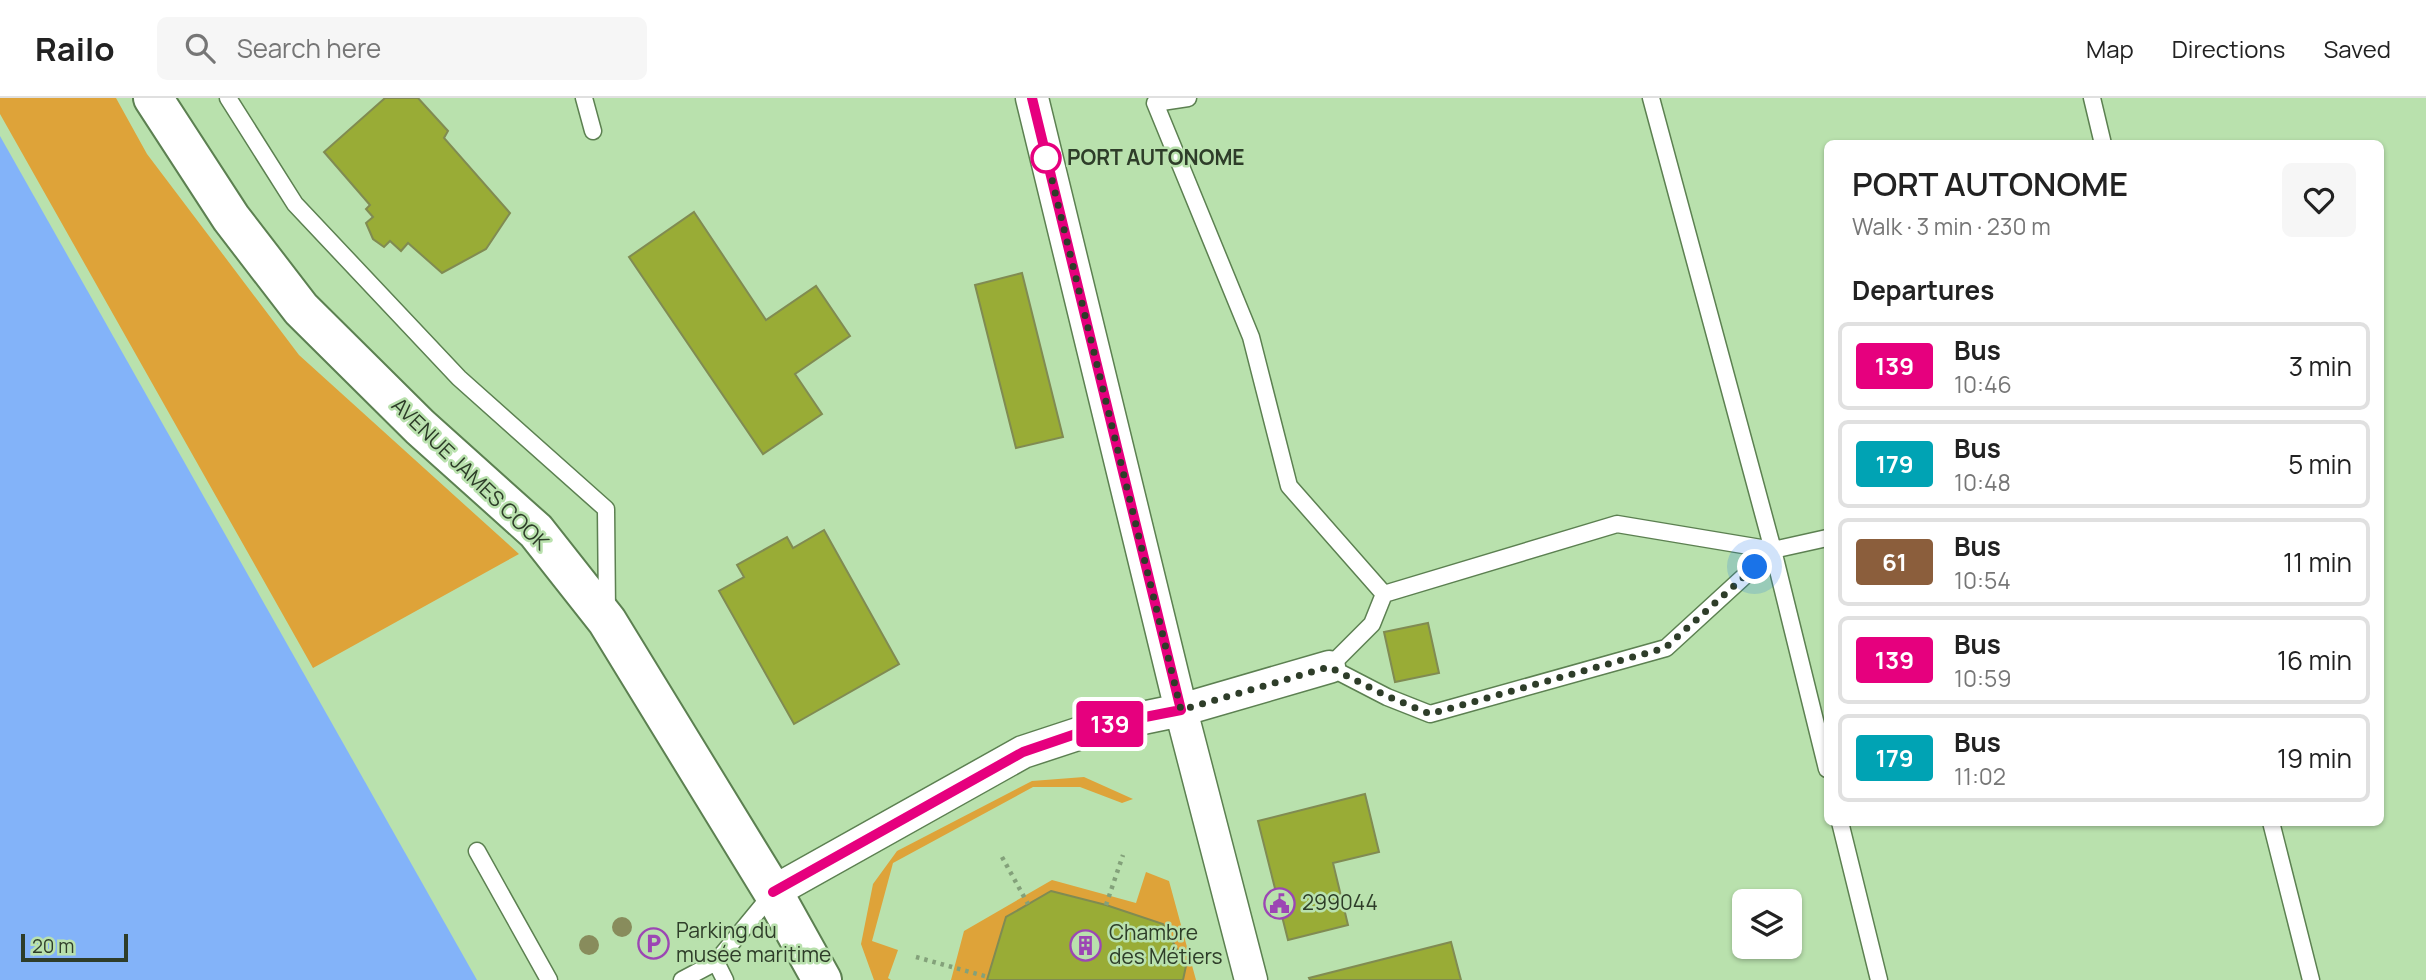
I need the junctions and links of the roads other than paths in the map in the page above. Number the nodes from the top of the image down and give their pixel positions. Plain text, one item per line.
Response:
1 (152, 98) edge
2 (228, 98) edge
3 (584, 98) edge
4 (1032, 98) edge
5 (1188, 98) edge
6 (1651, 98) edge
7 (2092, 98) edge
8 (593, 131) dead end
9 (2102, 140) edge
10 (1824, 539) edge
11 (1773, 550) junction
12 (1384, 594) junction
13 (607, 621) junction
14 (1329, 667) junction
15 (1181, 710) junction
16 (1824, 757) edge
17 (1841, 826) edge
18 (2273, 826) edge
19 (477, 851) dead end
20 (773, 892) junction
21 (716, 962) junction
22 (549, 980) edge
23 (682, 980) edge
24 (726, 980) edge
25 (822, 980) edge
26 (1251, 980) edge
27 (1879, 980) edge
28 (2311, 980) edge

1 - 13 main road, AVENUE JAMES COOK
2 - 13 lane
3 - 8 lane
4 - 15 street
5 - 12 lane
6 - 11 lane
7 - 9 lane
10 - 11 lane
11 - 12 lane
11 - 14 lane
11 - 16 lane
12 - 14 lane
13 - 20 main road, AVENUE JAMES COOK
14 - 15 street
15 - 20 street
15 - 26 street
17 - 27 lane
18 - 28 lane
19 - 22 lane
20 - 21 lane
20 - 25 main road, AVENUE JAMES COOK
21 - 23 lane
21 - 24 lane

